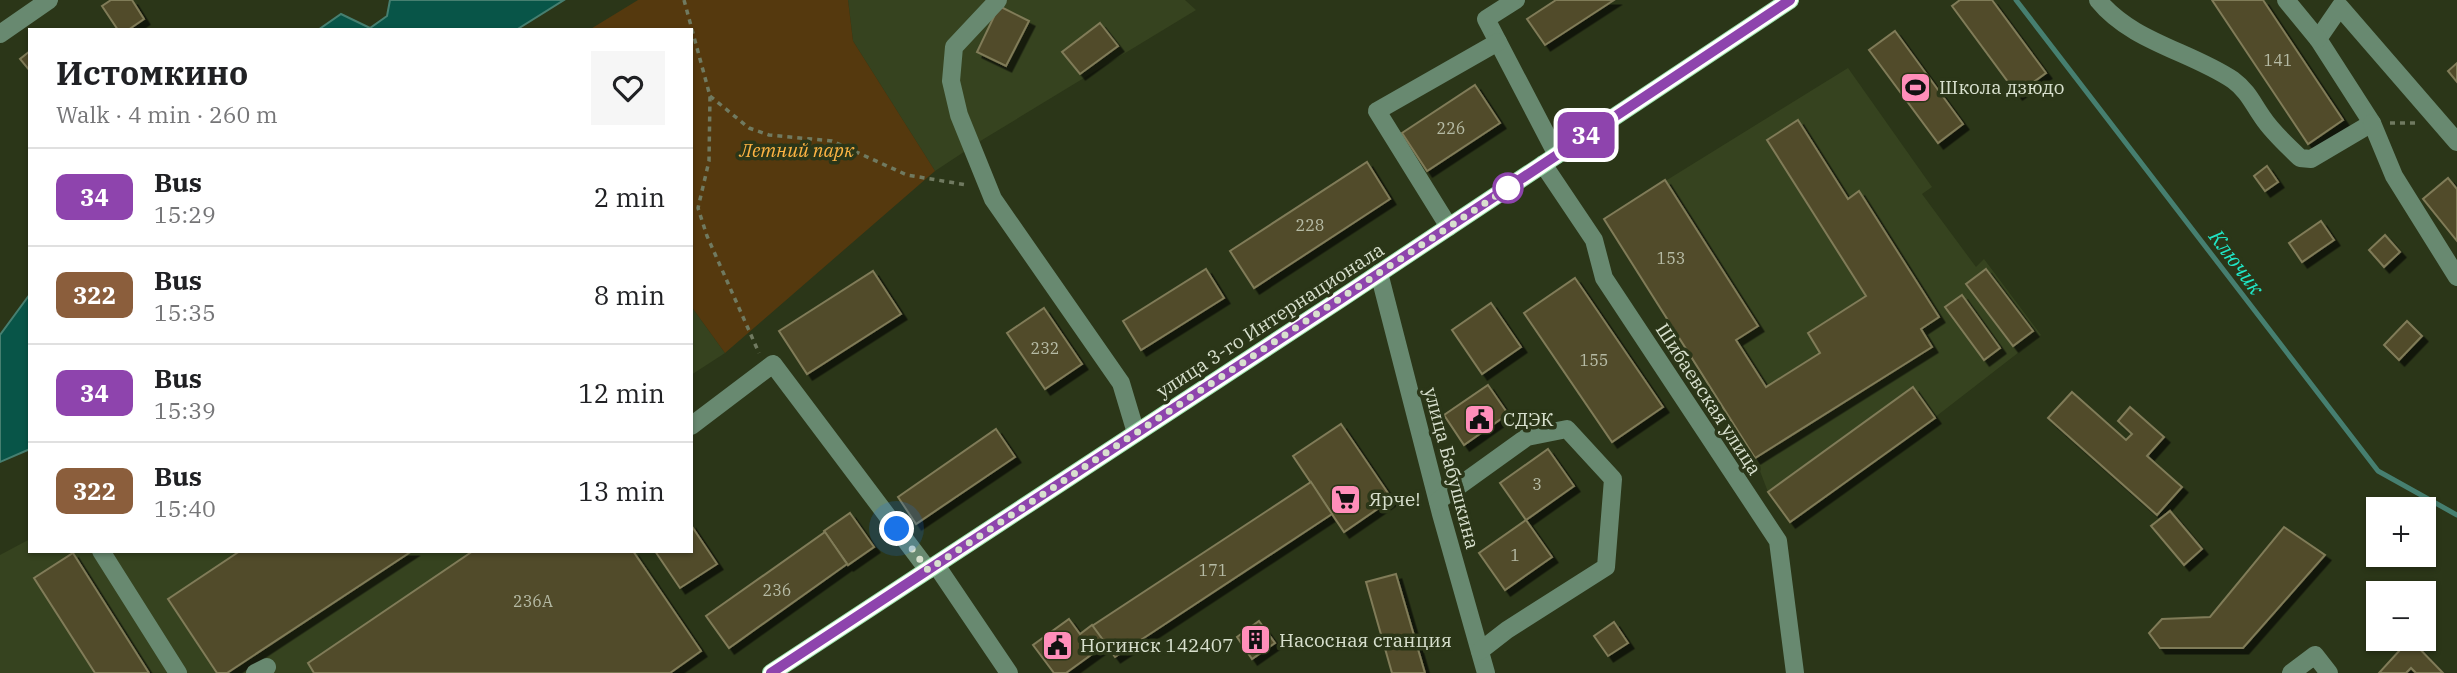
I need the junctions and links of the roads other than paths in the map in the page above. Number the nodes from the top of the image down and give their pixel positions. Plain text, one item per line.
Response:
1 (49, 0) edge
2 (998, 0) edge
3 (1790, 0) edge
4 (2098, 0) edge
5 (2286, 0) edge
6 (1508, 2) edge
7 (0, 34) edge
8 (2318, 39) junction
9 (1498, 42) junction
10 (2372, 124) junction
11 (2457, 142) edge
12 (1550, 159) junction
13 (1449, 227) junction
14 (1379, 273) junction
15 (2457, 277) edge
16 (693, 425) edge
17 (1136, 433) junction
18 (1438, 501) junction
19 (102, 553) edge
20 (932, 567) junction
21 (1480, 651) junction
22 (178, 673) edge
23 (771, 673) edge
24 (1009, 673) edge
25 (1486, 673) edge
26 (1795, 673) edge
27 (2291, 673) edge
28 (2329, 673) edge

1 - 7 street
2 - 17 street
3 - 12 main road, улица 3-го Интернационала
4 - 10 street
5 - 8 street
6 - 9 street, Шибаевская улица
8 - 10 street
8 - 11 street
9 - 12 street, Шибаевская улица
9 - 13 street
10 - 15 street
12 - 13 main road, улица 3-го Интернационала
12 - 26 street, Шибаевская улица
13 - 14 main road, улица 3-го Интернационала
14 - 17 main road, улица 3-го Интернационала
14 - 18 street, улица Бабушкина
16 - 20 street
17 - 20 main road, улица 3-го Интернационала
18 - 21 street, улица Бабушкина
18 - 21 street
19 - 22 street
20 - 23 main road, улица 3-го Интернационала
20 - 24 street
21 - 25 street, улица Бабушкина
27 - 28 street

